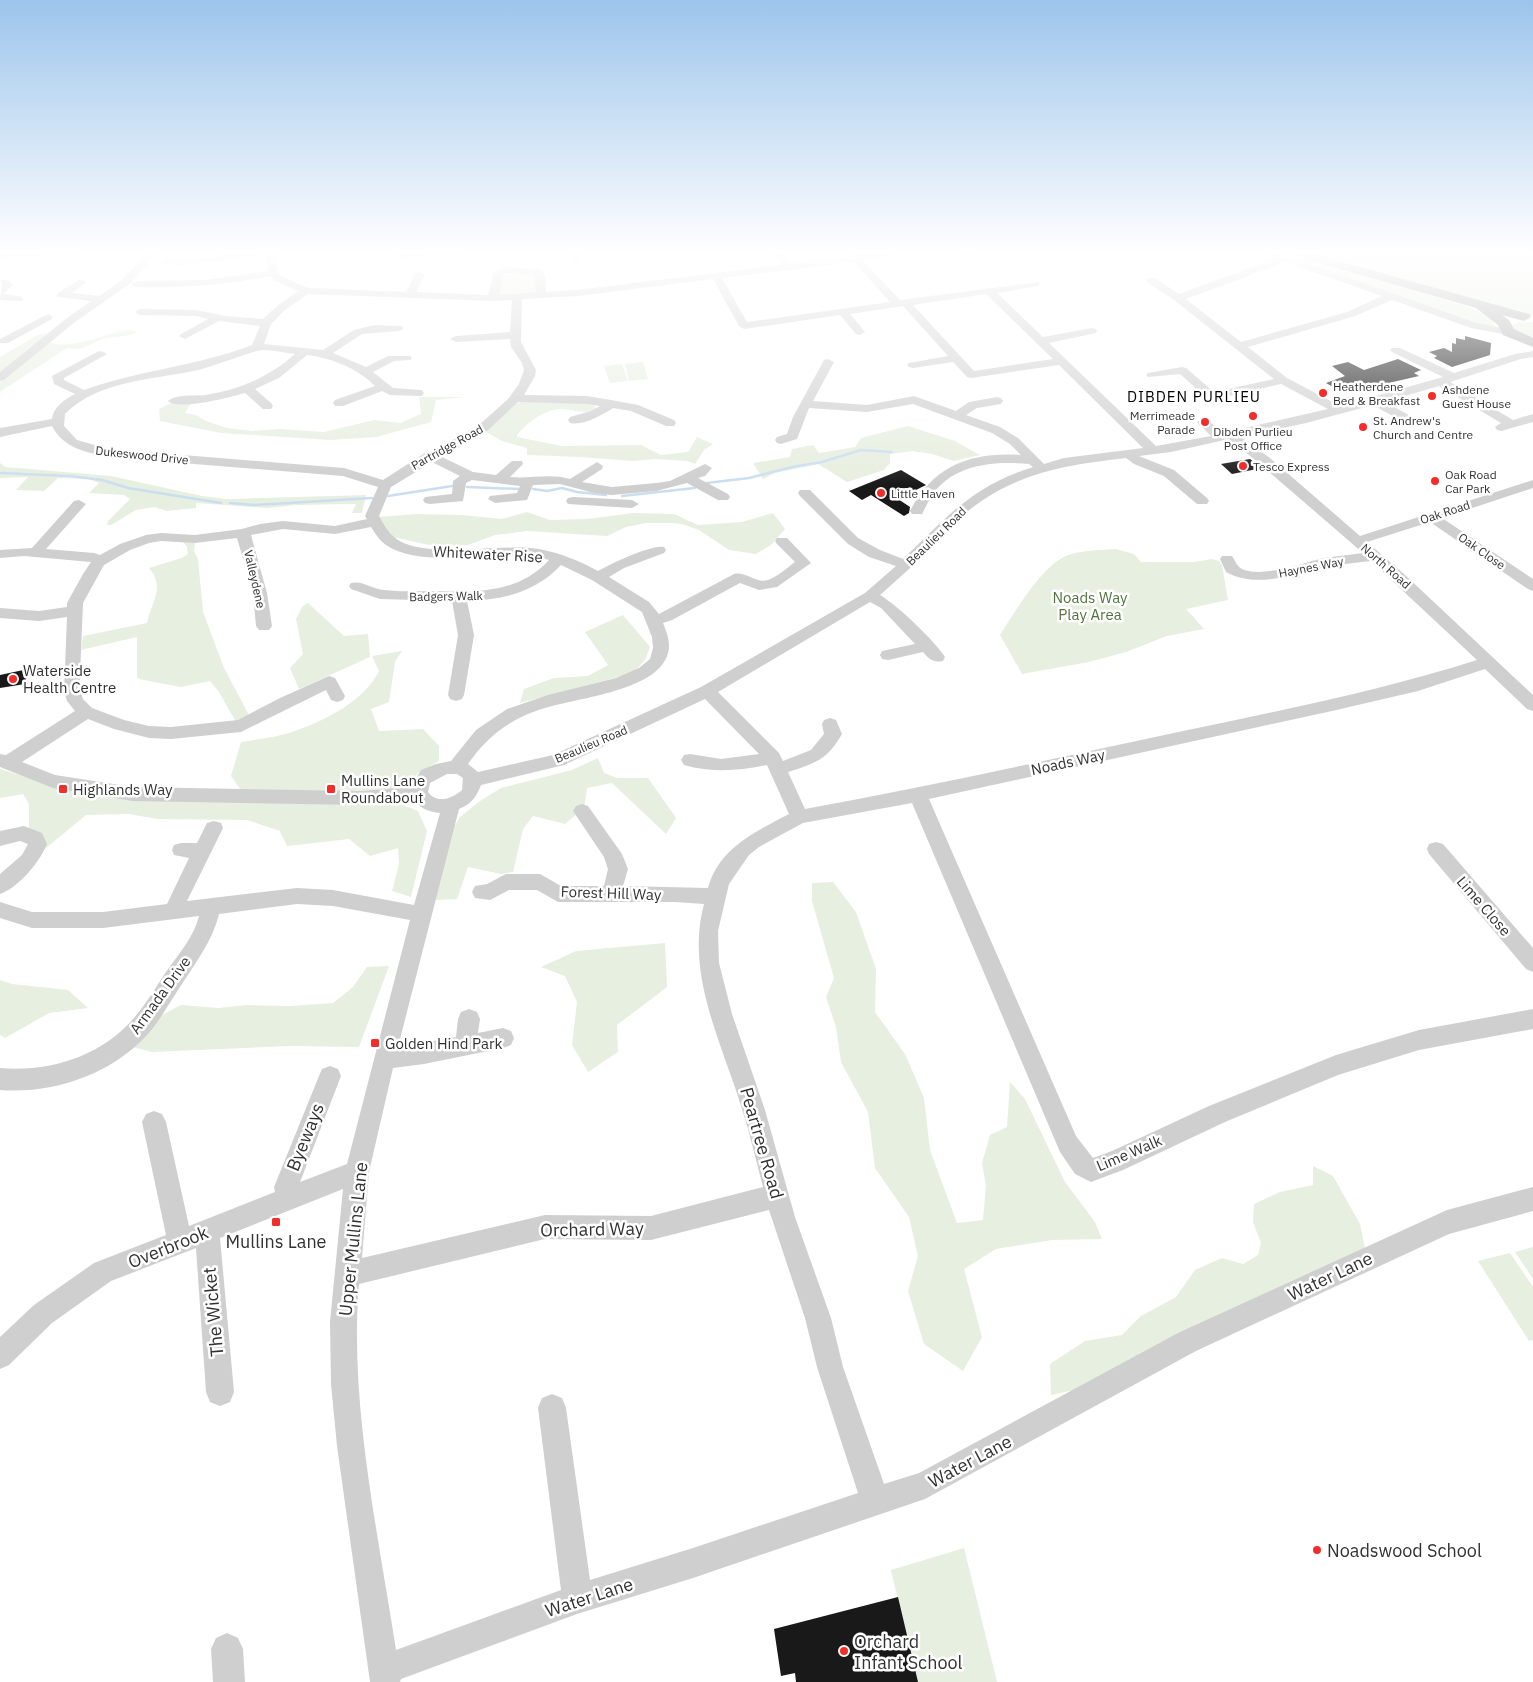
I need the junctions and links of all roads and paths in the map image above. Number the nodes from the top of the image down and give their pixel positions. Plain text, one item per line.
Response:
1 (26, 329) edge
2 (59, 329) edge
3 (196, 329) edge
4 (264, 329) edge
5 (363, 329) edge
6 (516, 329) edge
7 (858, 329) edge
8 (927, 329) edge
9 (1028, 329) edge
10 (1219, 329) edge
11 (1297, 329) edge
12 (1510, 329) edge
13 (1092, 331) dead end
14 (860, 332) dead end
15 (516, 335) junction
16 (185, 336) dead end
17 (456, 339) dead end
18 (1040, 341) junction
19 (1528, 342) edge
20 (1, 344) edge
21 (1240, 346) junction
22 (257, 347) junction
23 (1396, 350) dead end
24 (304, 352) junction
25 (101, 354) dead end
26 (325, 354) junction
27 (1533, 354) edge
28 (1519, 356) junction
29 (406, 358) dead end
30 (954, 358) junction
31 (1062, 361) junction
32 (828, 362) dead end
33 (914, 365) dead end
34 (366, 371) junction
35 (1152, 375) dead end
36 (1452, 377) junction
37 (0, 378) edge
38 (1283, 380) junction
39 (1440, 382) junction
40 (250, 388) junction
41 (383, 388) junction
42 (418, 393) dead end
43 (84, 394) junction
44 (514, 398) junction
45 (997, 400) dead end
46 (1375, 401) junction
47 (174, 402) dead end
48 (339, 403) dead end
49 (611, 404) junction
50 (806, 404) junction
51 (267, 406) dead end
52 (1338, 410) junction
53 (958, 415) junction
54 (1533, 418) edge
55 (574, 420) dead end
56 (56, 422) junction
57 (1203, 422) dead end
58 (670, 423) dead end
59 (1414, 423) dead end
60 (1506, 426) joint
61 (1, 431) edge
62 (1226, 437) junction
63 (781, 440) dead end
64 (1153, 450) junction
65 (1130, 455) junction
66 (430, 456) junction
67 (517, 464) dead end
68 (1036, 464) junction
69 (597, 466) dead end
70 (705, 468) dead end
71 (470, 476) junction
72 (688, 478) junction
73 (499, 480) junction
74 (528, 482) junction
75 (572, 483) junction
76 (1533, 484) edge
77 (385, 485) junction
78 (612, 491) junction
79 (804, 493) dead end
80 (723, 496) dead end
81 (1202, 496) dead end
82 (495, 499) dead end
83 (430, 500) dead end
84 (573, 501) dead end
85 (70, 509) dead end
86 (917, 511) dead end
87 (1432, 517) junction
88 (375, 522) junction
89 (243, 533) junction
90 (782, 541) dead end
91 (1356, 541) junction
92 (659, 550) dead end
93 (35, 553) junction
94 (0, 554) edge
95 (1373, 556) junction
96 (558, 559) junction
97 (1227, 559) dead end
98 (99, 562) junction
99 (906, 565) junction
100 (599, 577) junction
101 (356, 586) dead end
102 (1533, 586) edge
103 (870, 596) junction
104 (459, 597) junction
105 (74, 611) junction
106 (0, 613) edge
107 (654, 620) junction
108 (264, 626) dead end
109 (888, 655) dead end
110 (1489, 662) junction
111 (707, 692) junction
112 (456, 694) dead end
113 (336, 696) dead end
114 (1533, 705) edge
115 (86, 712) junction
116 (830, 724) dead end
117 (690, 760) dead end
118 (3, 762) edge
119 (776, 763) junction
120 (456, 767) junction
121 (473, 780) junction
122 (419, 793) junction
123 (918, 795) junction
124 (451, 805) junction
125 (582, 811) dead end
126 (798, 818) junction
127 (214, 828) dead end
128 (0, 839) edge
129 (1436, 849) dead end
130 (181, 850) dead end
131 (201, 851) junction
132 (0, 886) edge
133 (482, 892) dead end
134 (611, 895) junction
135 (716, 897) junction
136 (211, 907) junction
137 (0, 910) edge
138 (175, 911) junction
139 (421, 914) junction
140 (1533, 963) edge
141 (469, 1019) dead end
142 (1533, 1019) edge
143 (503, 1038) dead end
144 (466, 1045) junction
145 (384, 1059) junction
146 (330, 1076) dead end
147 (0, 1079) edge
148 (154, 1122) dead end
149 (357, 1172) junction
150 (778, 1195) junction
151 (288, 1199) junction
152 (1533, 1199) edge
153 (207, 1232) junction
154 (180, 1242) junction
155 (348, 1274) junction
156 (0, 1356) edge
157 (220, 1392) dead end
158 (552, 1408) dead end
159 (875, 1501) junction
160 (577, 1599) junction
161 (228, 1649) dead end
162 (384, 1676) edge
163 (229, 1682) edge

1 - 20 street
2 - 37 street
3 - 16 street
4 - 22 street
5 - 26 street
6 - 15 street, Partridge Road
7 - 14 street
8 - 30 street
9 - 18 street
10 - 21 street
11 - 21 street
12 - 19 main road
13 - 18 street
15 - 17 street
15 - 44 street, Partridge Road
18 - 31 street
19 - 28 street
21 - 38 street
22 - 24 street
22 - 43 street
23 - 36 street
24 - 26 street
24 - 40 street
25 - 43 street
26 - 34 street
27 - 28 street, Beaulieu Road
28 - 36 street, Beaulieu Road
29 - 34 street
30 - 31 street
30 - 33 street
31 - 64 street
32 - 50 street
34 - 41 street
35 - 38 street
36 - 39 street, Beaulieu Road
38 - 52 street
39 - 46 street, Beaulieu Road
39 - 60 street
40 - 47 street
40 - 51 street
41 - 42 street
41 - 48 street
43 - 56 street
44 - 49 street
44 - 66 street, Partridge Road
45 - 53 street
46 - 52 street, Beaulieu Road
46 - 59 street
49 - 55 street
49 - 58 street
50 - 53 street
50 - 63 street
52 - 62 street, Beaulieu Road
53 - 68 street
54 - 60 street
56 - 61 street
56 - 77 street, Dukeswood Drive
57 - 62 street, North Road
62 - 64 street, Beaulieu Road
62 - 91 street, North Road
64 - 65 street, Beaulieu Road
65 - 68 street, Beaulieu Road
65 - 81 street
66 - 71 street
66 - 77 street, Partridge Road
67 - 73 street
68 - 86 street, Beaulieu Road
68 - 99 street, Beaulieu Road
69 - 75 street
70 - 72 street
71 - 73 street
71 - 83 street
72 - 78 street
72 - 80 street
73 - 74 street
74 - 75 street
74 - 82 street
75 - 78 street
76 - 87 street, Oak Road
77 - 88 street
78 - 84 street
79 - 99 street
85 - 93 street
87 - 91 street, Oak Road
87 - 102 street, Oak Close
88 - 89 street
88 - 96 street, Whitewater Rise
89 - 98 street
89 - 108 street, Valleydene
90 - 107 street
91 - 95 street, North Road
92 - 100 street
93 - 94 street
93 - 98 street
95 - 97 street, Haynes Way
95 - 110 street, North Road
96 - 100 street, Whitewater Rise
96 - 104 street, Badgers Walk
98 - 105 street
99 - 103 street, Beaulieu Road
100 - 107 street, Whitewater Rise
101 - 104 street, Badgers Walk
103 - 109 street
103 - 111 street, Beaulieu Road
104 - 112 street
105 - 106 street
105 - 115 street
107 - 120 street, Whitewater Rise
110 - 114 street, North Road
110 - 123 street, Noads Way
111 - 119 street
111 - 121 street, Beaulieu Road
113 - 115 street
115 - 118 street
116 - 119 street
117 - 119 street
118 - 122 street
119 - 126 street
120 - 121 street
120 - 122 street
121 - 124 street
122 - 124 street
123 - 126 street, Noads Way
123 - 142 street, Lime Walk
124 - 139 street, Upper Mullins Lane
125 - 134 street
126 - 135 street, Peartree Road
127 - 131 street
128 - 132 street
129 - 140 street, Lime Close
130 - 131 street
131 - 138 street
133 - 134 street, Forest Hill Way
134 - 135 street, Forest Hill Way
135 - 150 street, Peartree Road
136 - 138 street
136 - 139 street
136 - 147 street, Armada Drive
137 - 138 street
139 - 145 street, Upper Mullins Lane
141 - 144 street
143 - 144 street
144 - 145 street
145 - 149 street, Upper Mullins Lane
146 - 151 street, Byeways
148 - 154 street
149 - 151 street, Overbrook
149 - 155 street, Upper Mullins Lane
150 - 155 street, Orchard Way
150 - 159 street, Peartree Road
151 - 153 street, Overbrook
152 - 159 street, Water Lane
153 - 154 street, Overbrook
153 - 157 street, The Wicket
154 - 156 street, Overbrook
155 - 162 street, Upper Mullins Lane
158 - 160 street
159 - 160 street, Water Lane
160 - 162 street, Water Lane
161 - 163 street

